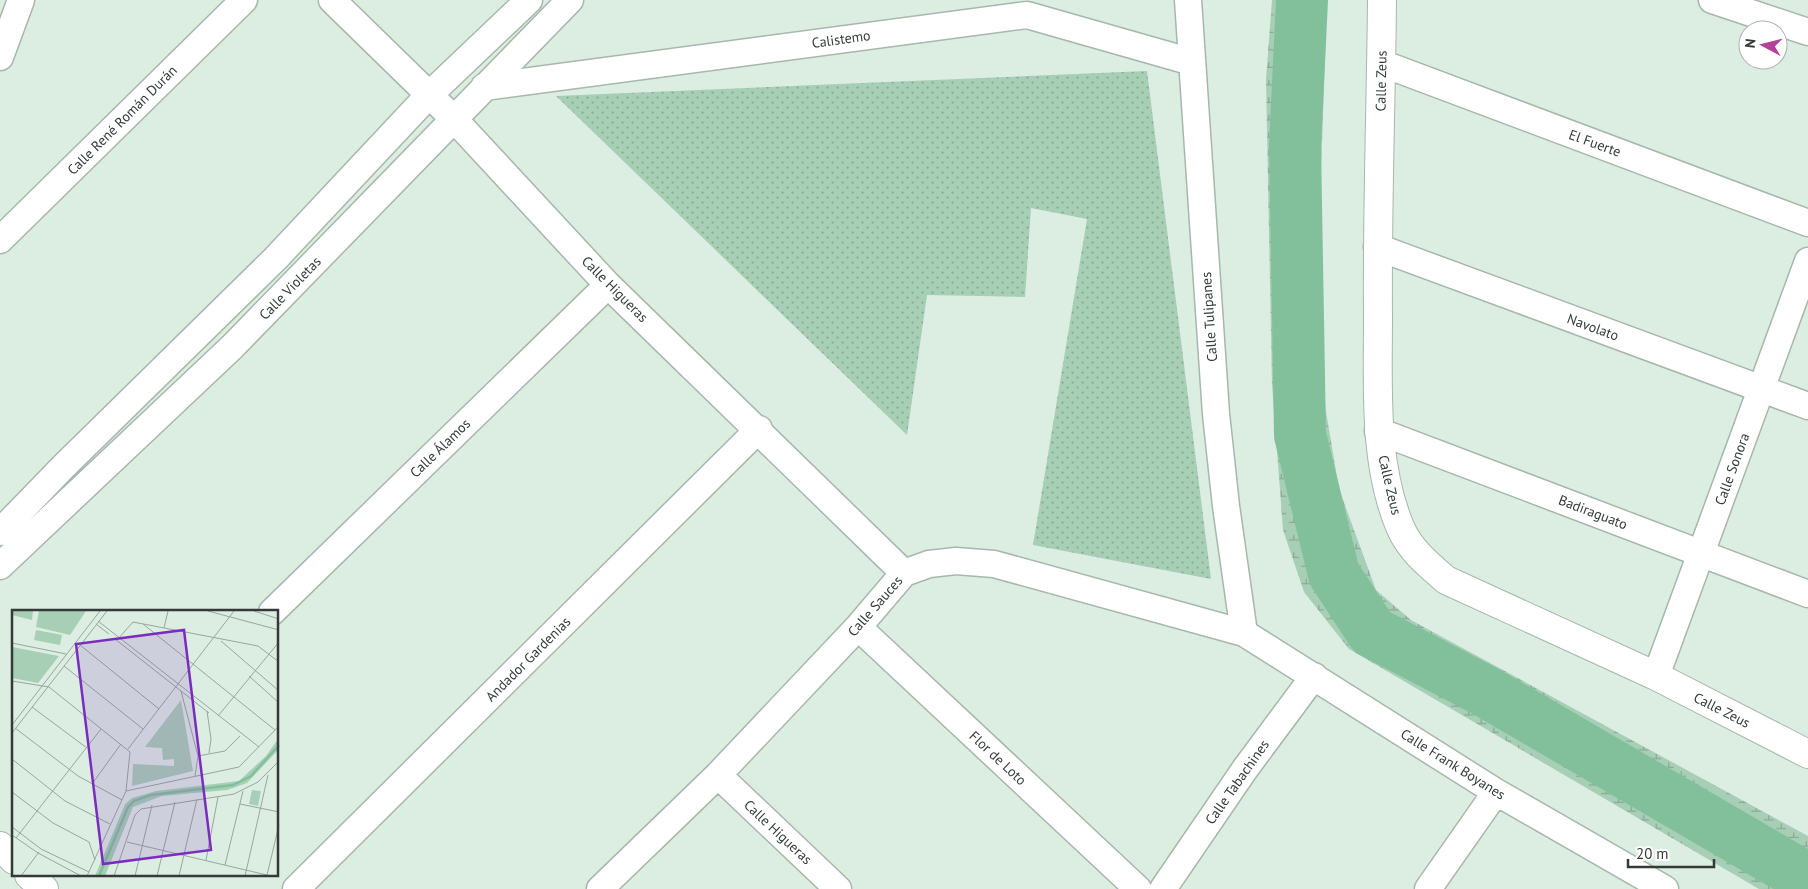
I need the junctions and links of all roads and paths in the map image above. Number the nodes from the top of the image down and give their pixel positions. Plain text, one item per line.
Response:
1 (21, 0) edge
2 (244, 0) edge
3 (332, 0) edge
4 (529, 0) edge
5 (570, 0) edge
6 (1188, 0) edge
7 (1382, 0) edge
8 (1712, 0) edge
9 (1026, 7) edge
10 (1808, 32) edge
11 (0, 56) edge
12 (1192, 62) junction
13 (1381, 63) junction
14 (484, 87) junction
15 (428, 96) junction
16 (453, 118) junction
17 (1808, 222) edge
18 (0, 240) edge
19 (1378, 247) junction
20 (276, 258) junction
21 (1808, 261) edge
22 (297, 280) junction
23 (608, 285) junction
24 (1761, 389) junction
25 (1808, 406) edge
26 (759, 429) junction
27 (1378, 431) junction
28 (3, 550) edge
29 (1701, 554) junction
30 (904, 573) junction
31 (1808, 594) edge
32 (274, 610) edge
33 (858, 628) junction
34 (1244, 633) junction
35 (1314, 676) junction
36 (1656, 676) junction
37 (1808, 754) edge
38 (718, 775) junction
39 (1496, 792) junction
40 (0, 846) edge
41 (12, 858) edge
42 (31, 876) edge
43 (44, 889) edge
44 (296, 889) edge
45 (600, 889) edge
46 (838, 889) edge
47 (1138, 889) edge
48 (1163, 889) edge
49 (1428, 889) edge
50 (1665, 889) edge

1 - 11 street
2 - 18 street, Calle René Román Durán
3 - 15 street, Calle Higueras
4 - 15 street, Calle Violetas
5 - 14 street, Calle Violetas
6 - 12 street, Calle Tulipanes
7 - 13 street, Calle Zeus
8 - 10 street
9 - 12 street, Calistemo
9 - 14 street, Calistemo
12 - 34 street, Calle Tulipanes
13 - 17 street, El Fuerte
13 - 19 street, Calle Zeus
14 - 16 street, Calle Violetas
15 - 16 street, Calle Higueras
15 - 20 street, Calle Violetas
16 - 22 street, Calle Violetas
16 - 23 street, Calle Higueras
19 - 24 street, Navolato
19 - 27 street, Calle Zeus
20 - 22 street
20 - 28 street, Calle Violetas
21 - 24 street, Calle Sonora
22 - 28 street, Calle Violetas
23 - 26 street, Calle Higueras
23 - 32 street, Calle Álamos
24 - 25 street, Navolato
24 - 29 street, Calle Sonora
26 - 30 street, Calle Higueras
26 - 44 street, Andador Gardenias
27 - 29 street, Badiraguato
27 - 36 street, Calle Zeus
29 - 31 street, Badiraguato
29 - 36 street, Calle Sonora
30 - 33 street, Calle Sauces
30 - 34 street, Calle Sauces
33 - 38 street, Calle Sauces
33 - 47 street, Flor de Loto
34 - 35 street, Calle Frank Boyanes
35 - 39 street, Calle Frank Boyanes
35 - 48 street, Calle Tabachines
36 - 37 street, Calle Zeus
38 - 45 street, Calle Sauces
38 - 46 street, Calle Higueras
39 - 49 street
39 - 50 street, Calle Frank Boyanes
40 - 41 street
42 - 43 street

